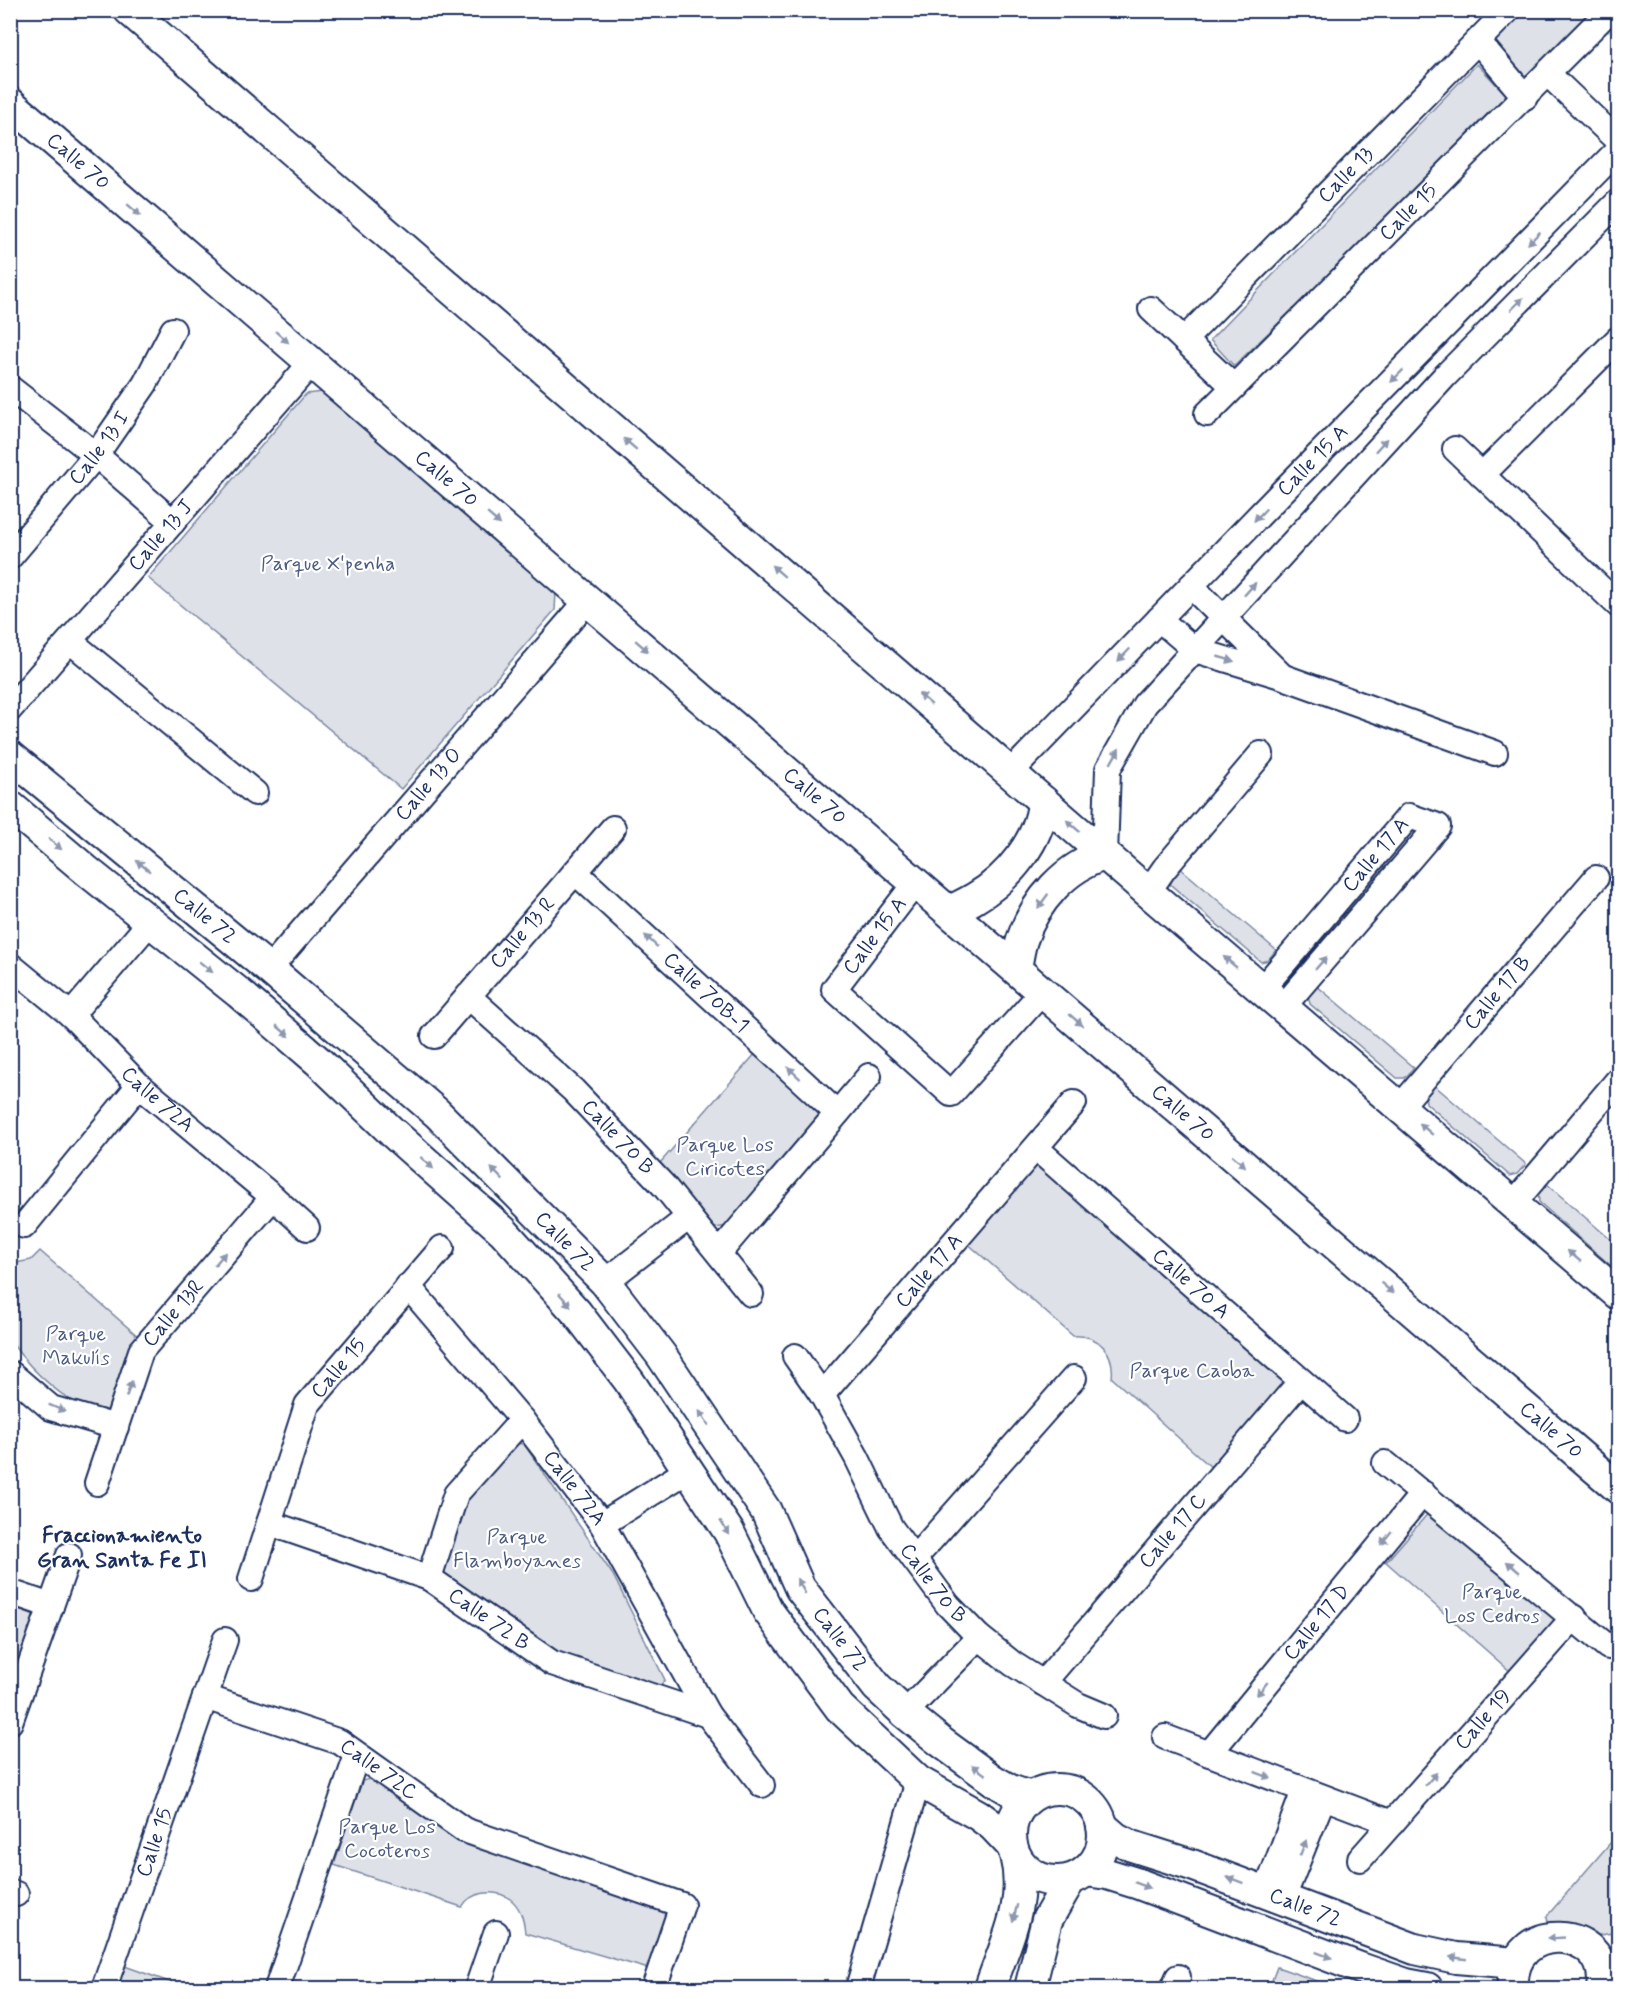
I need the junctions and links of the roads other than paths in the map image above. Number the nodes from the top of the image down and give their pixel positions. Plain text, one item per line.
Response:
1 (129, 10) edge
2 (1508, 10) edge
3 (1610, 10) edge
4 (1478, 41) junction
5 (1548, 74) junction
6 (1525, 97) junction
7 (10, 103) edge
8 (1618, 141) edge
9 (1618, 150) edge
10 (1618, 202) edge
11 (1560, 212) junction
12 (1585, 236) junction
13 (1151, 309) dead end
14 (173, 330) dead end
15 (1618, 339) edge
16 (1184, 340) junction
17 (312, 362) junction
18 (1234, 387) junction
19 (10, 388) edge
20 (1206, 414) dead end
21 (1455, 449) dead end
22 (96, 455) junction
23 (1482, 475) junction
24 (173, 522) junction
25 (10, 557) edge
26 (1191, 586) junction
27 (588, 600) junction
28 (1618, 605) edge
29 (1225, 617) junction
30 (1159, 619) junction
31 (70, 641) junction
32 (1195, 650) junction
33 (1281, 676) junction
34 (10, 709) edge
35 (1495, 753) dead end
36 (1261, 754) dead end
37 (10, 756) edge
38 (1010, 772) junction
39 (255, 793) dead end
40 (1043, 801) junction
41 (10, 806) edge
42 (613, 828) dead end
43 (113, 841) junction
44 (1105, 855) junction
45 (87, 871) junction
46 (575, 872) junction
47 (1596, 878) dead end
48 (916, 882) junction
49 (1148, 892) junction
50 (950, 911) junction
51 (150, 922) junction
52 (10, 965) edge
53 (1016, 968) junction
54 (269, 969) junction
55 (1042, 991) junction
56 (468, 996) junction
57 (1273, 998) junction
58 (71, 1016) junction
59 (345, 1035) junction
60 (434, 1036) dead end
61 (318, 1061) junction
62 (869, 1076) dead end
63 (1618, 1080) edge
64 (139, 1085) junction
65 (1074, 1103) dead end
66 (1400, 1107) junction
67 (837, 1113) junction
68 (1036, 1148) junction
69 (273, 1197) junction
70 (1513, 1204) junction
71 (533, 1211) junction
72 (689, 1217) junction
73 (24, 1226) dead end
74 (308, 1228) dead end
75 (503, 1231) junction
76 (442, 1248) dead end
77 (719, 1253) junction
78 (605, 1282) junction
79 (408, 1286) junction
80 (751, 1294) dead end
81 (1618, 1294) edge
82 (795, 1356) dead end
83 (10, 1373) edge
84 (1074, 1378) dead end
85 (1301, 1381) junction
86 (822, 1395) junction
87 (1345, 1419) dead end
88 (522, 1420) junction
89 (116, 1427) junction
90 (1385, 1462) dead end
91 (687, 1471) junction
92 (743, 1476) junction
93 (97, 1483) dead end
94 (1618, 1488) edge
95 (1423, 1493) junction
96 (706, 1499) junction
97 (269, 1523) junction
98 (602, 1524) junction
99 (781, 1545) junction
100 (69, 1555) dead end
101 (914, 1559) junction
102 (744, 1563) junction
103 (429, 1578) junction
104 (250, 1579) dead end
105 (10, 1592) edge
106 (51, 1606) junction
107 (1574, 1617) junction
108 (979, 1637) junction
109 (225, 1640) dead end
110 (1608, 1647) dead end
111 (1043, 1683) junction
112 (877, 1687) junction
113 (15, 1696) edge
114 (205, 1697) junction
115 (905, 1713) junction
116 (847, 1714) junction
117 (708, 1715) junction
118 (1104, 1716) dead end
119 (10, 1722) edge
120 (1165, 1737) dead end
121 (1209, 1754) junction
122 (357, 1755) junction
123 (918, 1781) junction
124 (762, 1785) dead end
125 (1313, 1794) junction
126 (1030, 1797) junction
127 (1392, 1823) junction
128 (1102, 1826) junction
129 (1013, 1850) junction
130 (1360, 1859) dead end
131 (1078, 1876) junction
132 (1275, 1895) junction
133 (496, 1933) dead end
134 (1606, 1950) edge
135 (1515, 1976) edge
136 (104, 1989) edge
137 (278, 1989) edge
138 (477, 1989) edge
139 (654, 1989) edge
140 (858, 1989) edge
141 (990, 1989) edge
142 (1030, 1989) edge
143 (1427, 1989) edge
144 (1602, 1989) edge

38 -> 1 main road
2 - 4 street, Calle 13
3 - 5 street, Calle 15
4 - 6 street
4 - 16 street, Calle 13
5 - 6 street, Calle 15
5 - 8 street
6 - 18 street, Calle 15
7 -> 17 main road, Calle 70
9 - 11 street, Calle 15 A
10 - 12 street, Calle 15 A
11 - 12 street
11 -> 26 street, Calle 15 A
29 -> 12 street, Calle 15 A
13 - 16 street
14 - 22 street, Calle 13 I
15 - 23 street
16 - 18 street
17 - 24 street, Calle 13 J
17 -> 27 main road, Calle 70
18 - 20 street, Calle 15
19 - 22 street
21 - 23 street
22 - 24 street
22 - 25 street, Calle 13 I
23 - 28 street
24 - 31 street, Calle 13 J
26 - 29 street
26 - 30 street, Calle 15 A
27 -> 48 main road, Calle 70
27 - 54 street, Calle 13 O
29 - 32 street, Calle 15 A
29 - 33 street
30 - 32 street
30 -> 38 street, Calle 15 A
31 - 34 street, Calle 13 J
31 - 39 street
32 -> 33 street
44 -> 32 street, Calle 15 A
33 - 35 street
36 - 49 street
37 - 43 main road, Calle 72
38 - 40 main road
44 -> 40 main road
40 - 50 main road
41 -> 45 main road, Calle 72
42 - 46 street, Calle 13 R
43 - 45 main road
54 -> 43 main road, Calle 72
44 - 49 main road
44 -> 53 main road
45 - 51 main road, Calle 72
46 - 56 street, Calle 13 R
67 -> 46 street, Calle 70B-1
47 - 66 street, Calle 17 B
48 - 50 main road, Calle 70
48 - 55 street, Calle 15 A
57 -> 49 main road
50 - 53 main road, Calle 70
51 - 58 street
51 -> 61 main road, Calle 72
52 - 58 street, Calle 72A
53 - 55 main road, Calle 70
54 - 59 main road, Calle 72
55 -> 94 main road, Calle 70
56 - 60 street, Calle 13 R
56 - 72 street, Calle 70 B
57 -> 57 street, Calle 17 A
57 - 66 main road
58 - 64 street, Calle 72A
59 - 61 main road
71 -> 59 main road, Calle 72
61 -> 75 main road, Calle 72
62 - 67 street
63 - 70 street
64 - 69 street, Calle 72A
64 - 73 street
65 - 68 street, Calle 17 A
70 -> 66 main road
67 - 77 street
68 - 85 street, Calle 70 A
68 - 86 street, Calle 17 A
69 - 74 street, Calle 72A
89 -> 69 street, Calle 13R
81 -> 70 main road
71 - 75 main road
71 - 78 main road, Calle 72
72 - 77 street, Calle 70 B
72 - 78 street
75 -> 91 main road, Calle 72
76 - 79 street, Calle 15
77 - 80 street, Calle 70 B
92 -> 78 main road, Calle 72
79 - 88 street, Calle 72A
79 - 97 street, Calle 15
82 - 86 street, Calle 70 B
83 -> 89 street
84 - 101 street
85 - 87 street, Calle 70 A
85 - 111 street, Calle 17 C
86 - 101 street, Calle 70 B
88 - 98 street, Calle 72A
88 - 103 street
89 - 93 street, Calle 13R
90 - 95 street
91 - 96 main road, Calle 72
91 - 98 street
92 - 96 main road
92 - 99 main road, Calle 72
107 -> 95 street
95 -> 121 street, Calle 17 D
96 -> 102 main road, Calle 72
97 - 103 street, Calle 72 B
97 - 104 street, Calle 15
98 - 117 street, Calle 72A
99 - 102 main road
112 -> 99 main road, Calle 72
100 - 106 street
101 - 108 street, Calle 70 B
102 - 116 main road, Calle 72
103 - 117 street, Calle 72 B
105 - 106 street
106 - 113 street
107 - 110 street
127 -> 107 street, Calle 19
108 - 111 street, Calle 70 B
108 - 115 street
109 - 114 street, Calle 15
111 - 118 street, Calle 70 B
112 - 115 main road, Calle 72
112 - 116 main road
113 - 119 street
114 - 122 street, Calle 72C
114 - 136 street, Calle 15
126 -> 115 main road, Calle 72
116 - 123 main road, Calle 72
117 - 124 street, Calle 72A
120 - 121 street
121 -> 125 street
122 - 137 street
122 - 139 street, Calle 72C
123 - 129 main road, Calle 72
123 - 140 street
125 - 127 street
125 - 132 street
126 - 128 main road
126 - 129 main road
127 - 130 street, Calle 19
128 - 131 main road
132 -> 128 main road, Calle 72
129 - 131 main road
129 -> 141 main road
131 - 142 main road
131 -> 143 main road, Calle 72
135 -> 132 main road, Calle 72
133 - 138 street
134 -> 135 main road
134 - 144 main road

